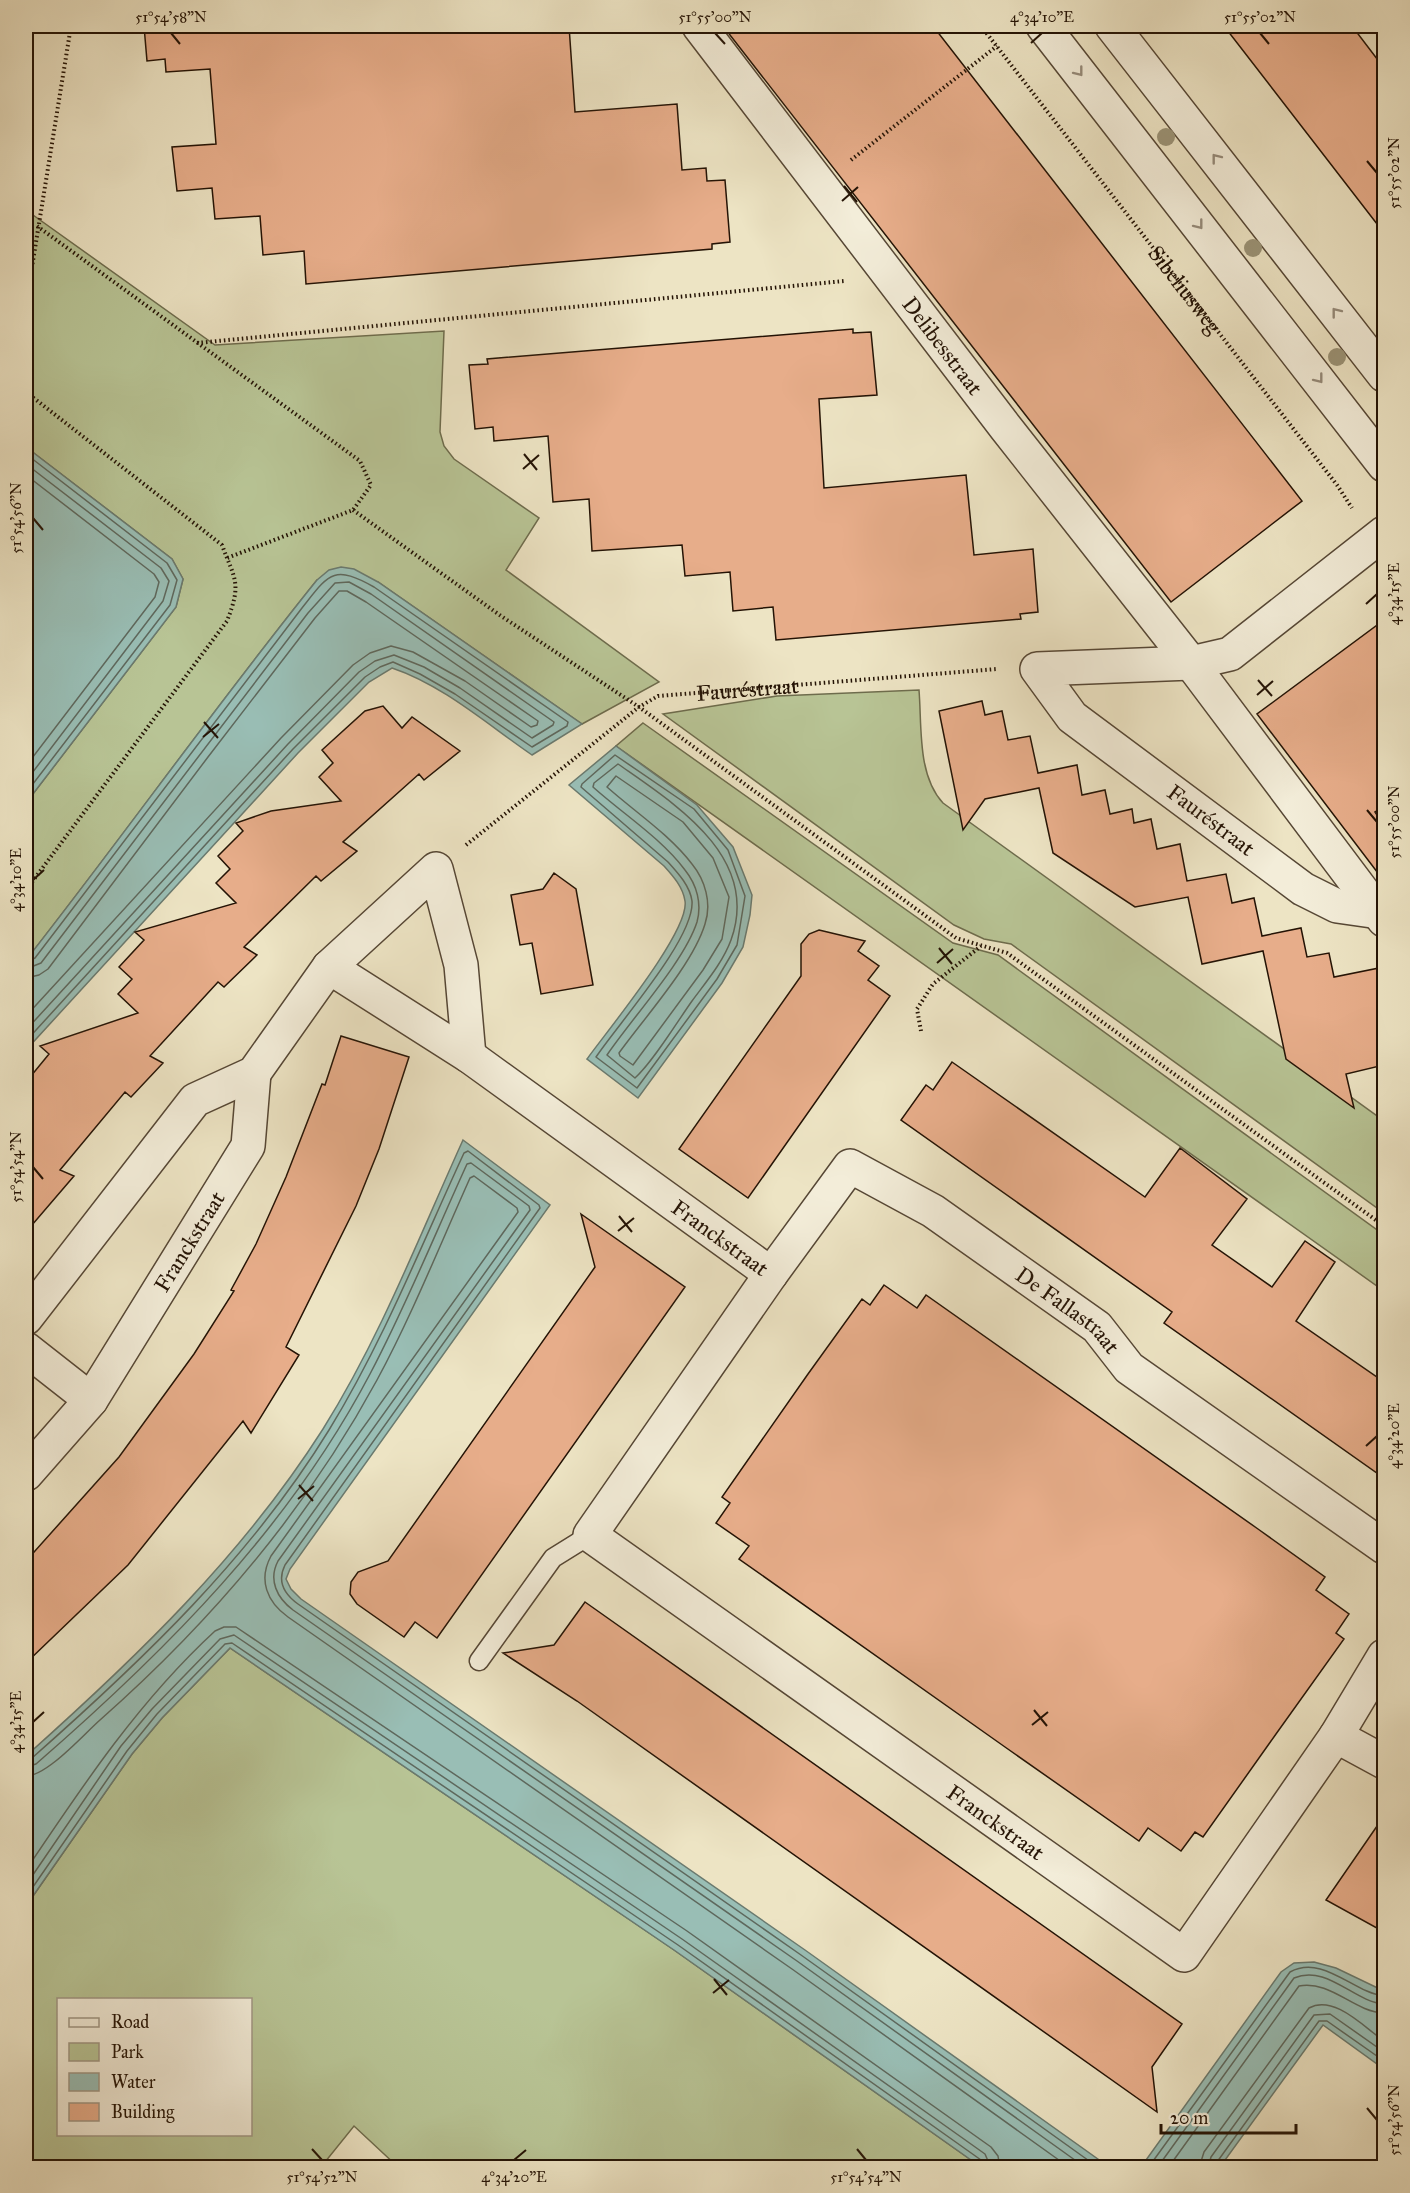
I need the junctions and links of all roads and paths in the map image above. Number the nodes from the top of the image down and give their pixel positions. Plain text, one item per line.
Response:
1 (71, 26) edge
2 (699, 26) edge
3 (981, 26) edge
4 (1043, 26) edge
5 (1112, 26) edge
6 (997, 46) junction
7 (820, 184) junction
8 (37, 226) junction
9 (877, 260) junction
10 (26, 304) edge
11 (197, 342) junction
12 (1384, 375) edge
13 (26, 392) edge
14 (1384, 465) edge
15 (353, 510) junction
16 (1379, 537) edge
17 (227, 558) junction
18 (1191, 663) junction
19 (1036, 669) junction
20 (639, 707) junction
21 (500, 817) dead end
22 (26, 890) edge
23 (1382, 916) edge
24 (982, 945) junction
25 (329, 967) junction
26 (921, 1032) dead end
27 (469, 1056) junction
28 (254, 1073) junction
29 (1384, 1226) edge
30 (771, 1274) junction
31 (26, 1318) edge
32 (26, 1349) edge
33 (92, 1400) junction
34 (26, 1474) edge
35 (590, 1535) junction
36 (1384, 1546) edge
37 (1384, 1656) edge
38 (479, 1661) dead end
39 (1336, 1736) junction
40 (1384, 1762) edge

1 - 8 path
2 - 7 street, Delibesstraat
3 - 6 path, Sibeliusweg
4 -> 14 street
12 -> 5 street
6 - 7 path
6 - 16 path, Sibeliusweg
7 - 9 street, Delibesstraat
8 - 10 path
8 - 11 path
9 - 11 path
9 - 18 street, Delibesstraat
11 - 15 path
13 - 17 path
15 - 17 path
15 - 20 path
16 - 18 street
17 - 22 path
18 - 19 street
18 - 23 street, Fauréstraat
19 - 20 path, Fauréstraat
19 - 23 street, Fauréstraat
20 - 21 path, Fauréstraat
20 - 24 path
24 - 26 path
24 - 29 path
25 - 27 street, Franckstraat
25 - 27 street
25 - 28 street
27 - 30 street, Franckstraat
28 - 31 street
28 - 33 street, Franckstraat
30 - 35 street, Franckstraat
30 - 36 street, De Fallastraat
32 - 33 street
33 - 34 street, Franckstraat
35 - 38 lane, Franckstraat
35 - 39 street, Franckstraat
37 - 39 street, Franckstraat
39 - 40 street

